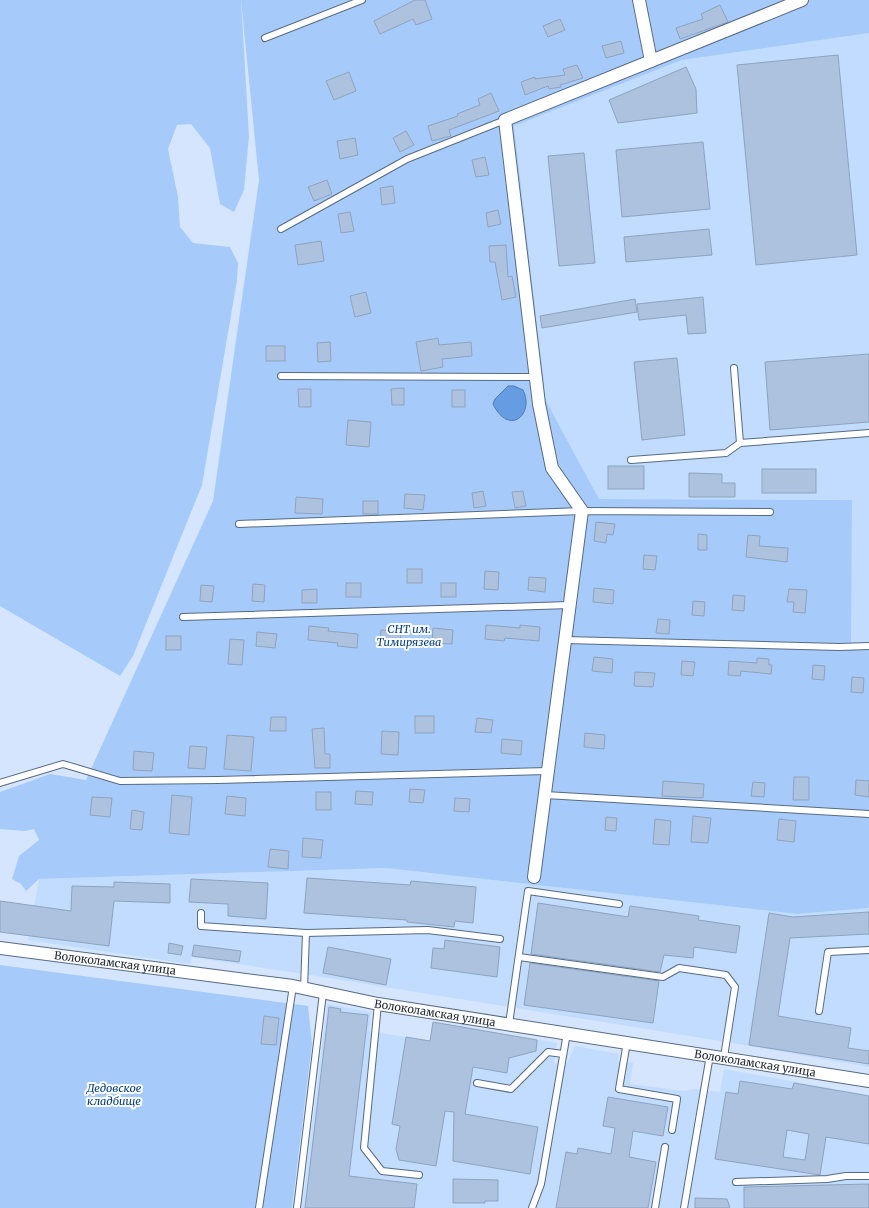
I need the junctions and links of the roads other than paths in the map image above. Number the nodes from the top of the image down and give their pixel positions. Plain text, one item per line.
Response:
1 (362, 0) edge
2 (639, 0) edge
3 (802, 0) edge
4 (265, 38) dead end
5 (651, 61) junction
6 (505, 120) junction
7 (281, 229) dead end
8 (734, 368) dead end
9 (281, 376) dead end
10 (536, 377) junction
11 (869, 433) edge
12 (740, 443) junction
13 (631, 460) dead end
14 (582, 511) junction
15 (770, 512) dead end
16 (239, 524) dead end
17 (570, 605) junction
18 (183, 617) dead end
19 (565, 640) junction
20 (869, 646) edge
21 (548, 771) junction
22 (0, 783) edge
23 (545, 795) junction
24 (869, 814) edge
25 (534, 877) dead end
26 (619, 904) dead end
27 (201, 913) dead end
28 (306, 933) junction
29 (500, 939) dead end
30 (0, 948) edge
31 (869, 950) edge
32 (519, 957) junction
33 (298, 988) junction
34 (323, 994) junction
35 (378, 1004) junction
36 (819, 1011) dead end
37 (509, 1024) junction
38 (566, 1033) junction
39 (627, 1042) junction
40 (563, 1054) junction
41 (710, 1055) junction
42 (724, 1057) junction
43 (869, 1081) edge
44 (477, 1083) dead end
45 (672, 1130) dead end
46 (665, 1147) dead end
47 (419, 1175) dead end
48 (869, 1176) edge
49 (736, 1182) dead end
50 (260, 1208) edge
51 (297, 1208) edge
52 (532, 1208) edge
53 (655, 1208) edge
54 (684, 1208) edge

1 - 4 lane
2 - 5 street
3 - 5 street
5 - 6 street
6 - 7 lane
6 - 10 street
8 - 12 lane
9 - 10 lane
10 - 14 street
11 - 12 lane
12 - 13 lane
14 - 15 lane
14 - 16 lane
14 - 17 street
17 - 18 lane
17 - 19 street
19 - 20 lane
19 - 21 street
21 - 22 lane
21 - 23 street
23 - 24 lane
23 - 25 street
26 - 32 lane
27 - 28 lane
28 - 29 lane
28 - 33 lane
30 - 33 street, Волоколамская улица
31 - 36 lane
32 - 37 lane
32 - 42 lane
33 - 34 street, Волоколамская улица
33 - 50 lane
34 - 35 street, Волоколамская улица
34 - 51 lane
35 - 37 street, Волоколамская улица
35 - 47 lane
37 - 38 street, Волоколамская улица
38 - 39 street, Волоколамская улица
38 - 40 lane
39 - 41 street, Волоколамская улица
39 - 45 lane
40 - 44 lane
40 - 52 lane
41 - 42 street, Волоколамская улица
41 - 54 lane
42 - 43 street, Волоколамская улица
46 - 53 lane
48 - 49 lane

